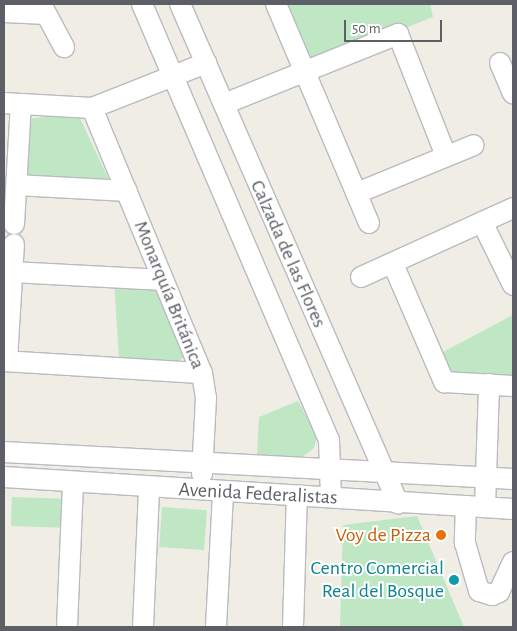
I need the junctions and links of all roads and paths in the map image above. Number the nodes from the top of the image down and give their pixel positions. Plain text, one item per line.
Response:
1 (142, 4) edge
2 (180, 4) edge
3 (276, 4) edge
4 (44, 9) edge
5 (4, 12) edge
6 (64, 47) dead end
7 (206, 63) junction
8 (305, 71) junction
9 (174, 77) junction
10 (12, 104) edge
11 (224, 104) junction
12 (92, 108) junction
13 (474, 144) dead end
14 (446, 156) junction
15 (16, 185) junction
16 (127, 191) junction
17 (357, 193) junction
18 (513, 208) edge
19 (482, 222) junction
20 (14, 224) dead end
21 (369, 224) dead end
22 (14, 244) dead end
23 (290, 261) junction
24 (393, 264) junction
25 (12, 272) junction
26 (259, 274) junction
27 (361, 277) dead end
28 (164, 280) junction
29 (513, 285) edge
30 (5, 361) edge
31 (202, 373) junction
32 (489, 384) junction
33 (513, 386) edge
34 (4, 452) edge
35 (202, 462) junction
36 (332, 469) junction
37 (386, 472) junction
38 (4, 477) edge
39 (486, 477) junction
40 (513, 479) edge
41 (73, 484) junction
42 (150, 488) junction
43 (201, 490) junction
44 (222, 492) junction
45 (297, 496) junction
46 (331, 497) junction
47 (398, 503) junction
48 (475, 507) junction
49 (513, 509) edge
50 (513, 562) edge
51 (67, 627) edge
52 (143, 627) edge
53 (216, 627) edge
54 (293, 627) edge

1 - 9 street, Calzada de las Flores
2 - 7 street, Calzada de las Flores
3 - 8 street
4 - 5 street
4 - 6 street
7 - 9 street
7 - 11 street, Calzada de las Flores
8 - 11 street
8 - 14 street
8 - 17 street
9 - 12 street
9 - 26 street, Calzada de las Flores
10 - 12 street
10 - 15 street
11 - 23 street, Calzada de las Flores
12 - 16 street, Monarquía Británica
13 - 14 street
14 - 17 street
15 - 16 street
15 - 20 street
16 - 28 street, Monarquía Británica
17 - 21 street
18 - 19 street
19 - 24 street
19 - 29 street
22 - 25 street
23 - 26 street
23 - 37 street, Calzada de las Flores
24 - 27 street
24 - 32 street
25 - 28 street
25 - 30 street
26 - 36 street, Calzada de las Flores
28 - 31 street, Monarquía Británica
30 - 31 street
31 - 35 street, Monarquía Británica
32 - 33 street
32 - 39 street
34 - 35 street, Avenida Federalistas
35 - 36 street, Avenida Federalistas
35 - 43 street, Monarquía Británica
36 - 37 street, Avenida Federalistas
36 - 46 street, Calzada de las Flores
37 - 39 street, Avenida Federalistas
37 - 47 street, Calzada de las Flores
38 - 41 street, Avenida Federalistas
39 - 40 street, Avenida Federalistas
39 - 48 street
41 - 42 street, Avenida Federalistas
41 - 51 street
42 - 43 street, Avenida Federalistas
42 - 52 street
43 - 44 street, Avenida Federalistas
44 - 45 street, Avenida Federalistas
44 - 53 street
45 - 46 street, Avenida Federalistas
45 - 54 street
46 - 47 street, Avenida Federalistas
47 - 48 street, Avenida Federalistas
48 - 49 street, Avenida Federalistas
48 - 50 street

